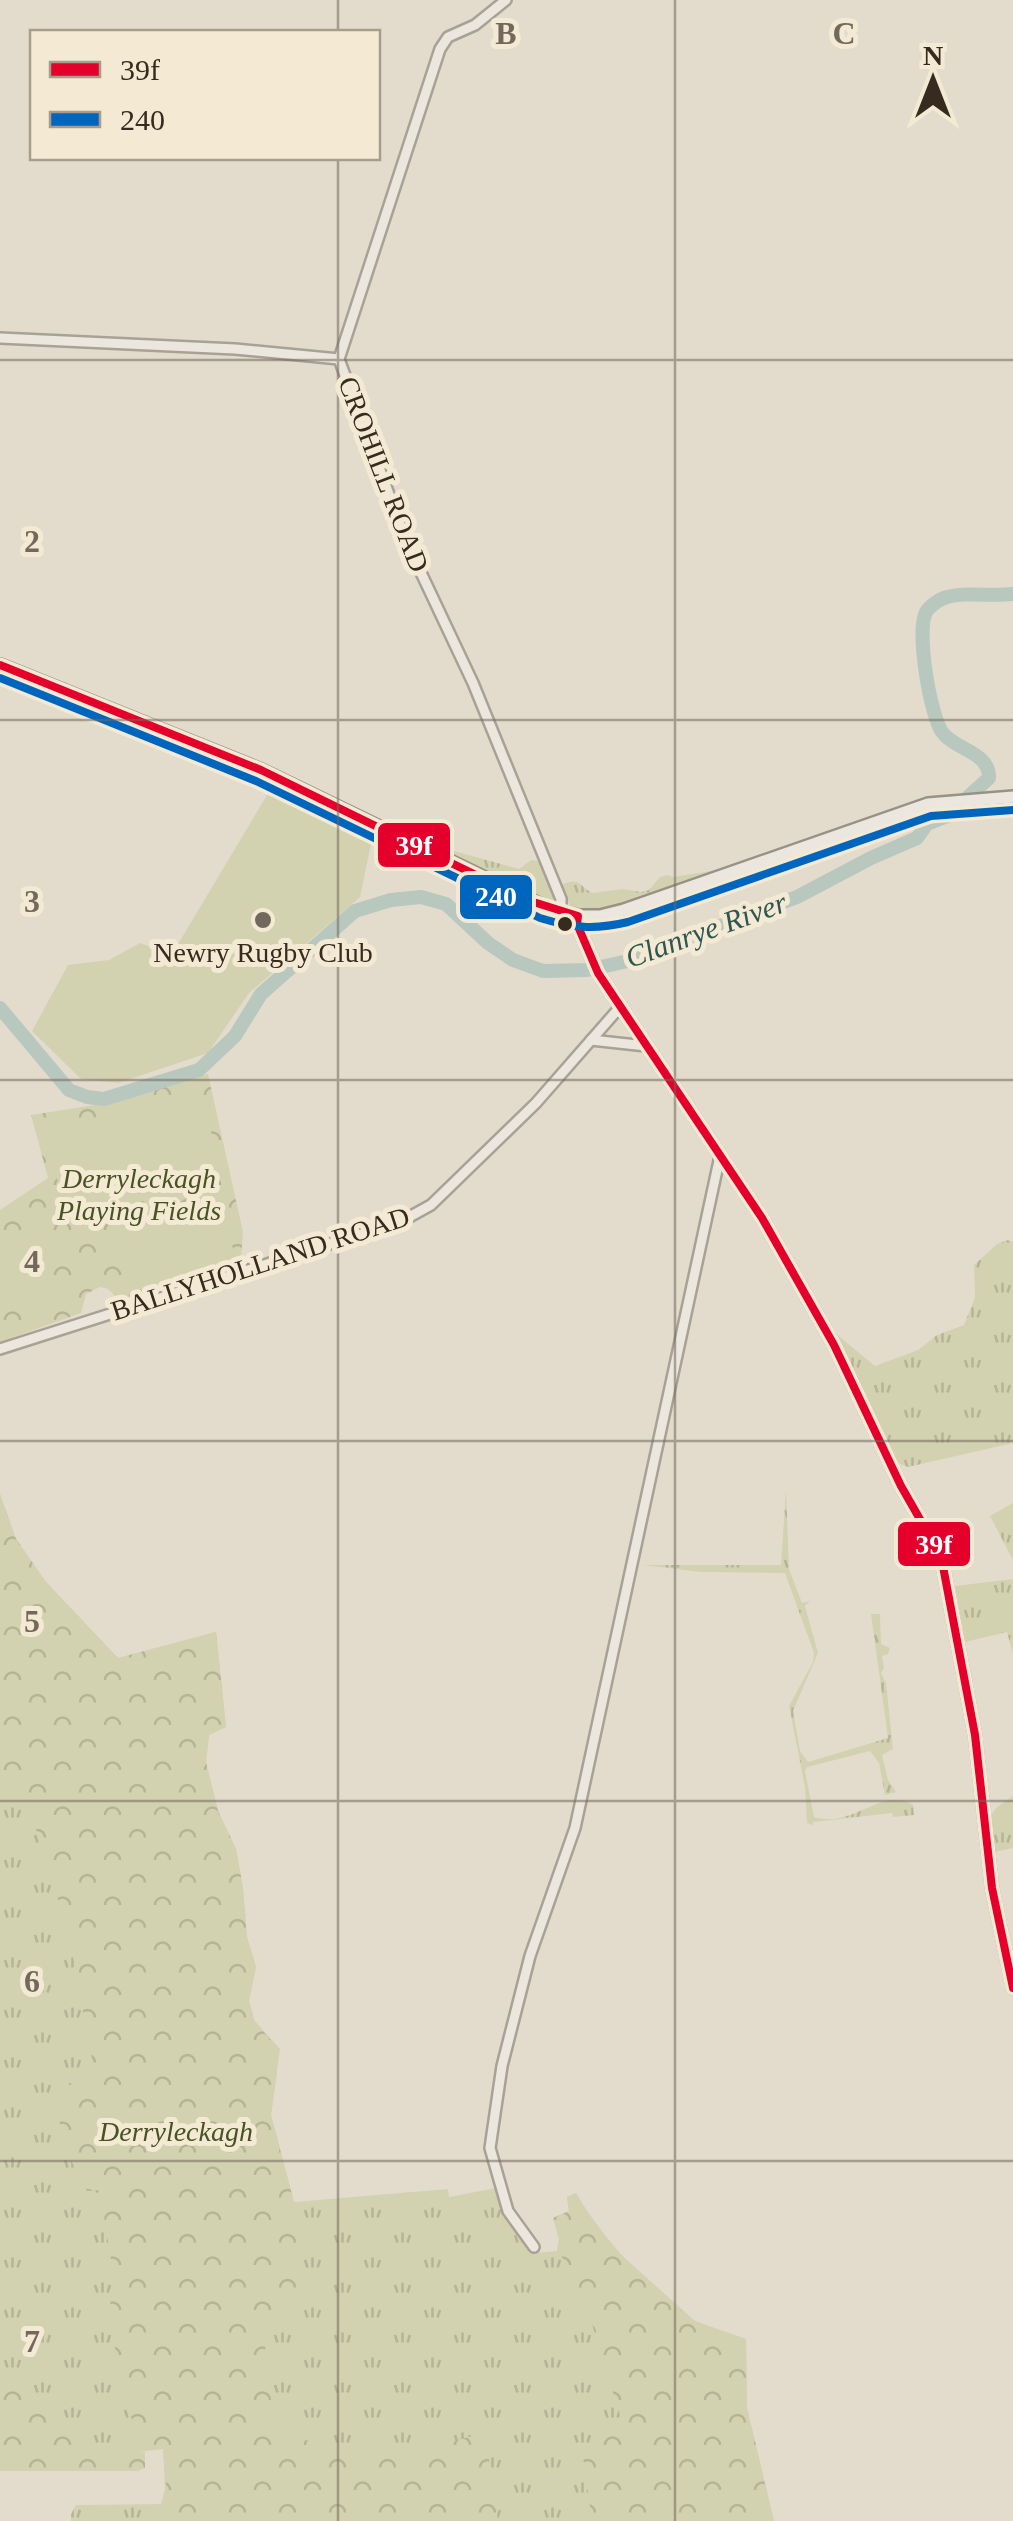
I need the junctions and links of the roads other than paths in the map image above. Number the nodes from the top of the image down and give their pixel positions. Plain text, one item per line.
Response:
1 (506, 0) edge
2 (0, 338) edge
3 (339, 359) junction
4 (0, 666) edge
5 (1013, 796) edge
6 (562, 912) junction
7 (578, 916) junction
8 (620, 1007) junction
9 (591, 1040) junction
10 (646, 1046) junction
11 (720, 1156) junction
12 (0, 1348) edge
13 (1013, 1988) edge
14 (534, 2247) dead end

1 - 3 street, CROHILL ROAD
2 - 3 street
3 - 6 street, CROHILL ROAD
4 - 6 main road
5 - 7 main road
6 - 7 main road
7 - 8 street
8 - 9 street, BALLYHOLLAND ROAD
8 - 10 street
9 - 10 street
9 - 12 street, BALLYHOLLAND ROAD
10 - 11 street
11 - 13 street
11 - 14 street

